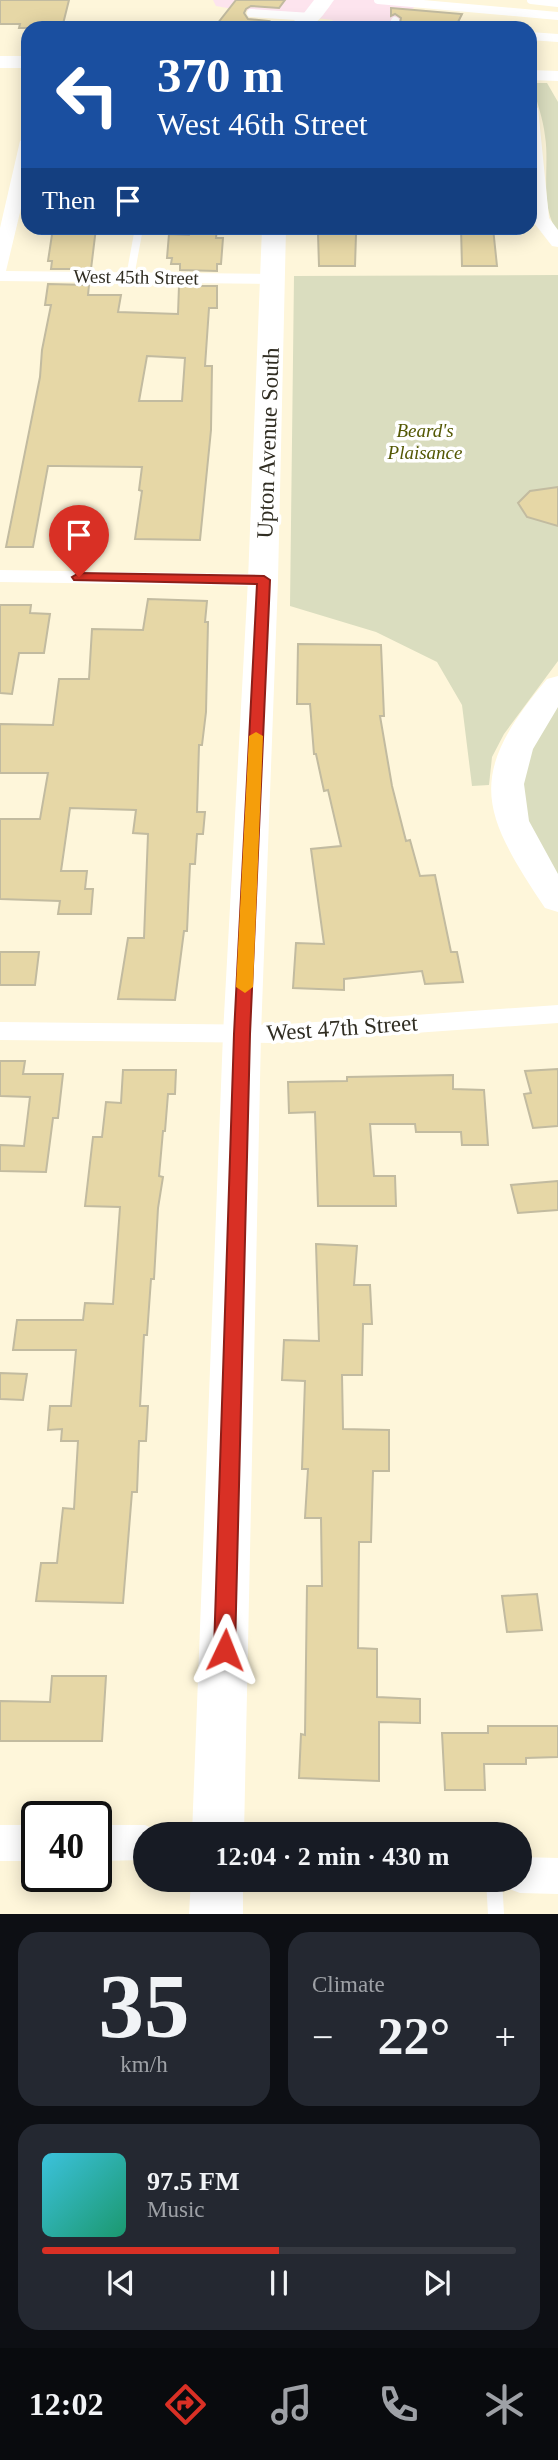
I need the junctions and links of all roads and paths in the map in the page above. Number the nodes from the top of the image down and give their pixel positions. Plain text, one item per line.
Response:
1 (324, 0) edge
2 (379, 0) edge
3 (531, 0) edge
4 (558, 3) edge
5 (251, 13) dead end
6 (558, 16) edge
7 (290, 21) edge
8 (307, 21) edge
9 (537, 36) edge
10 (558, 38) edge
11 (0, 62) edge
12 (21, 62) edge
13 (537, 75) edge
14 (558, 76) edge
15 (21, 172) edge
16 (537, 186) edge
17 (138, 235) edge
18 (274, 235) edge
19 (558, 242) edge
20 (0, 267) edge
21 (0, 276) edge
22 (131, 277) junction
23 (272, 279) junction
24 (0, 576) edge
25 (264, 580) junction
26 (558, 686) edge
27 (558, 900) edge
28 (558, 1014) edge
29 (0, 1031) edge
30 (242, 1034) junction
31 (218, 1822) edge
32 (0, 1843) edge
33 (21, 1843) edge
34 (112, 1843) edge
35 (133, 1843) edge
36 (532, 1875) edge
37 (558, 1876) edge
38 (217, 1892) edge
39 (495, 1892) edge
40 (216, 1914) edge
41 (496, 1914) edge

1 - 8 street
2 - 6 lane
3 - 4 lane
5 - 7 lane
9 - 10 lane
11 - 12 street
13 - 14 street
15 - 20 street
16 - 19 street
17 - 22 lane
18 - 23 street, Upton Avenue South
21 - 22 street, West 45th Street
22 - 23 street, West 45th Street
23 - 25 street, Upton Avenue South
24 - 25 street
25 - 30 street, Upton Avenue South
26 - 27 street
28 - 30 street, West 47th Street
29 - 30 street, West 47th Street
30 - 31 street, Upton Avenue South
32 - 33 street
34 - 35 street
36 - 37 street
38 - 40 street
39 - 41 lane

